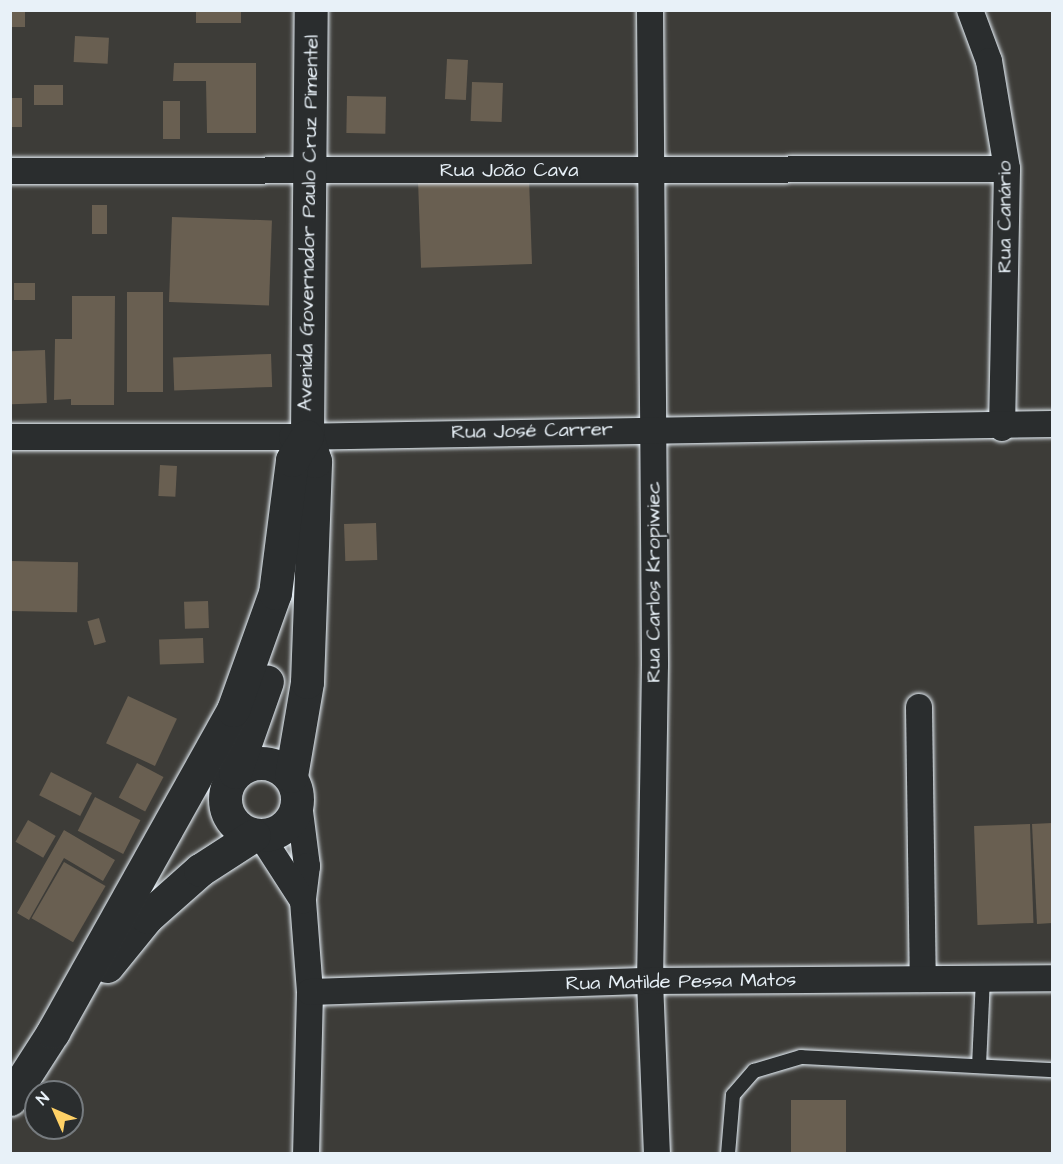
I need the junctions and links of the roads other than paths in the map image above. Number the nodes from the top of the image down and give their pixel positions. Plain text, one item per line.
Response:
1 (311, 10) edge
2 (650, 10) edge
3 (970, 10) edge
4 (1007, 169) junction
5 (308, 170) junction
6 (651, 170) junction
7 (10, 171) edge
8 (1053, 424) edge
9 (1002, 428) junction
10 (653, 429) junction
11 (307, 436) junction
12 (10, 437) edge
13 (919, 707) dead end
14 (219, 780) junction
15 (295, 786) junction
16 (258, 836) junction
17 (303, 901) junction
18 (1053, 978) edge
19 (922, 979) junction
20 (983, 979) junction
21 (650, 981) junction
22 (310, 992) junction
23 (53, 1032) junction
24 (979, 1066) junction
25 (1053, 1070) edge
26 (10, 1099) edge
27 (306, 1154) edge
28 (657, 1154) edge
29 (728, 1154) edge

1 - 5 street, Avenida Governador Paulo Cruz Pimentel
2 - 6 street, Rua Carlos Kropiwiec
3 - 4 street, Rua Canário
4 - 6 street, Rua João Cava
4 - 9 street, Rua Canário
5 - 6 street, Rua João Cava
5 - 7 street, Rua João Cava
5 - 11 street, Avenida Governador Paulo Cruz Pimentel
6 - 10 street, Rua Carlos Kropiwiec
8 - 9 street, Rua José Carrer
9 - 10 street, Rua José Carrer
10 - 11 street, Rua José Carrer
10 - 21 street, Rua Carlos Kropiwiec
11 - 12 street, Rua José Carrer
11 - 14 street, Avenida Governador Paulo Cruz Pimentel
11 - 15 street, Avenida Governador Paulo Cruz Pimentel
13 - 19 street
14 - 15 street
14 - 16 street
14 - 23 street
15 - 16 street
15 - 17 street
16 - 17 street
16 - 23 street
17 - 22 street
18 - 20 street, Rua Matilde Pessa Matos
19 - 20 street, Rua Matilde Pessa Matos
19 - 21 street, Rua Matilde Pessa Matos
20 - 24 lane
21 - 22 street, Rua Matilde Pessa Matos
21 - 28 street, Rua Carlos Kropiwiec
22 - 27 street
23 - 26 street
24 - 25 lane
24 - 29 lane

